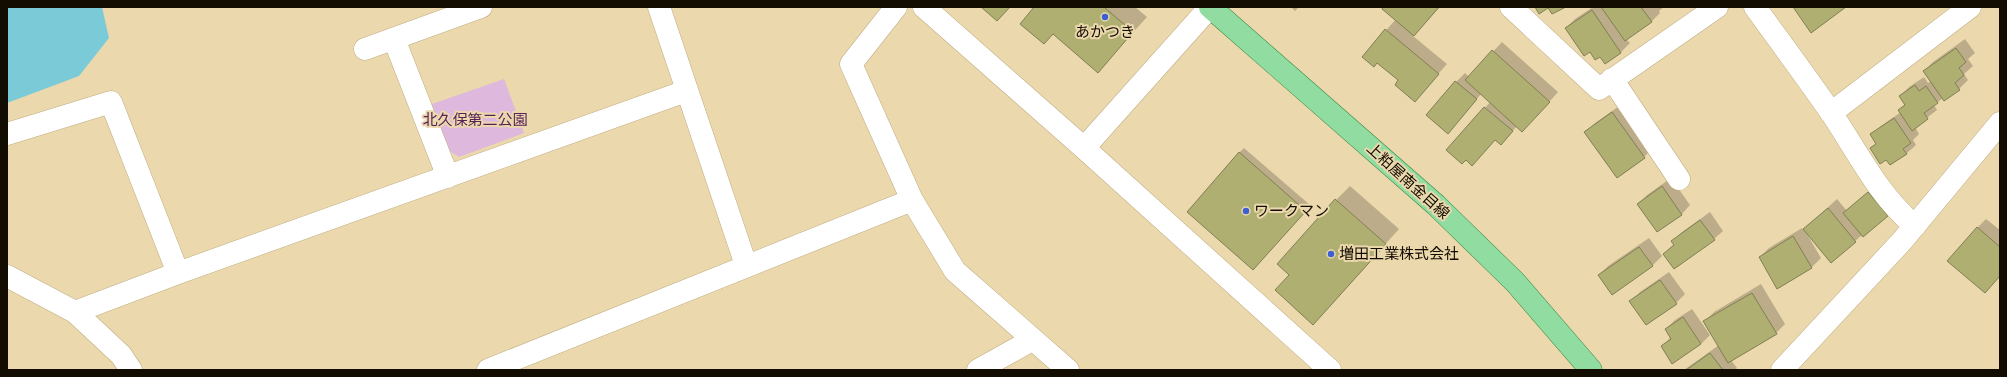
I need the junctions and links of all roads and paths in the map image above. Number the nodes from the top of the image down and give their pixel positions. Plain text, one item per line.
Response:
1 (481, 7) edge
2 (659, 7) edge
3 (896, 7) edge
4 (924, 7) edge
5 (1210, 7) edge
6 (1511, 7) edge
7 (1717, 7) edge
8 (1755, 7) edge
9 (1970, 7) edge
10 (394, 39) junction
11 (365, 50) dead end
12 (1612, 79) junction
13 (686, 91) junction
14 (1831, 113) junction
15 (2000, 123) edge
16 (7, 134) edge
17 (1084, 148) junction
18 (448, 177) junction
19 (1679, 179) dead end
20 (912, 200) junction
21 (1915, 226) junction
22 (746, 265) junction
23 (178, 273) junction
24 (7, 276) edge
25 (75, 312) junction
26 (1032, 340) junction
27 (131, 370) edge
28 (488, 370) edge
29 (978, 370) edge
30 (1068, 370) edge
31 (1330, 370) edge
32 (1591, 370) edge
33 (1782, 370) edge

1 - 10 street
2 - 13 street
3 - 20 street
4 - 17 street
5 - 17 street
5 - 32 main road, 上粕屋南金目線
6 - 12 street
7 - 12 street
8 - 14 street
9 - 14 street
10 - 11 street
10 - 18 street
12 - 19 street
13 - 18 street
13 - 22 street
14 - 21 street
15 - 21 street
16 - 23 street
17 - 31 street
18 - 23 street
20 - 22 street
20 - 26 street
21 - 33 street
22 - 28 street
23 - 25 street
24 - 25 street
25 - 27 street
26 - 29 street
26 - 30 street

